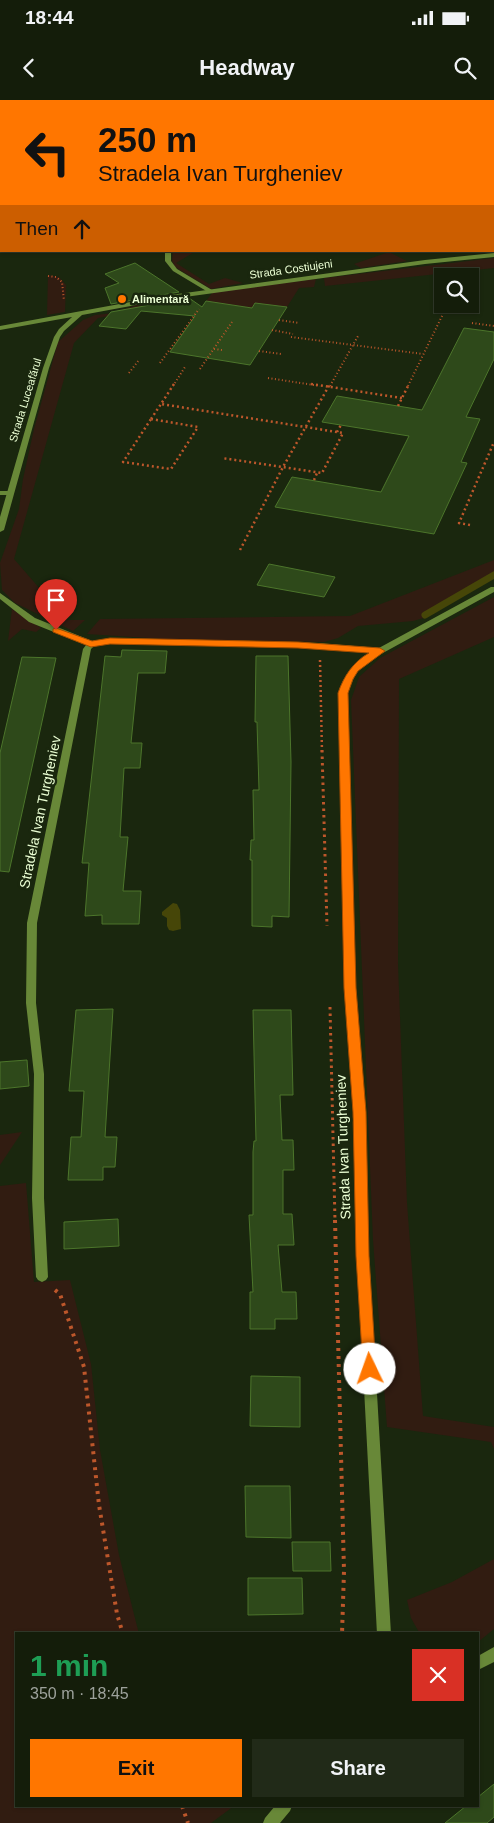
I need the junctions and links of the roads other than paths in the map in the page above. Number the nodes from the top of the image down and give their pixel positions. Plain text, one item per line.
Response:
1 (168, 252) edge
2 (494, 255) edge
3 (210, 291) junction
4 (79, 313) junction
5 (0, 328) edge
6 (0, 493) edge
7 (9, 493) junction
8 (0, 530) edge
9 (494, 588) edge
10 (0, 595) edge
11 (91, 644) junction
12 (380, 651) junction
13 (42, 1277) road end
14 (384, 1632) edge
15 (494, 1654) edge
16 (479, 1662) edge
17 (284, 1807) edge
18 (270, 1823) edge

1 - 3 street
2 - 3 street, Strada Costiujeni
3 - 4 street, Strada Costiujeni
4 - 5 street, Strada Costiujeni
4 - 7 street, Strada Luceafărul
6 - 7 street
7 - 8 street, Strada Luceafărul
9 - 12 street
10 - 11 street
11 - 12 street
11 - 13 street, Stradela Ivan Turgheniev
12 - 14 street, Strada Ivan Turgheniev
15 - 16 street
17 - 18 street

